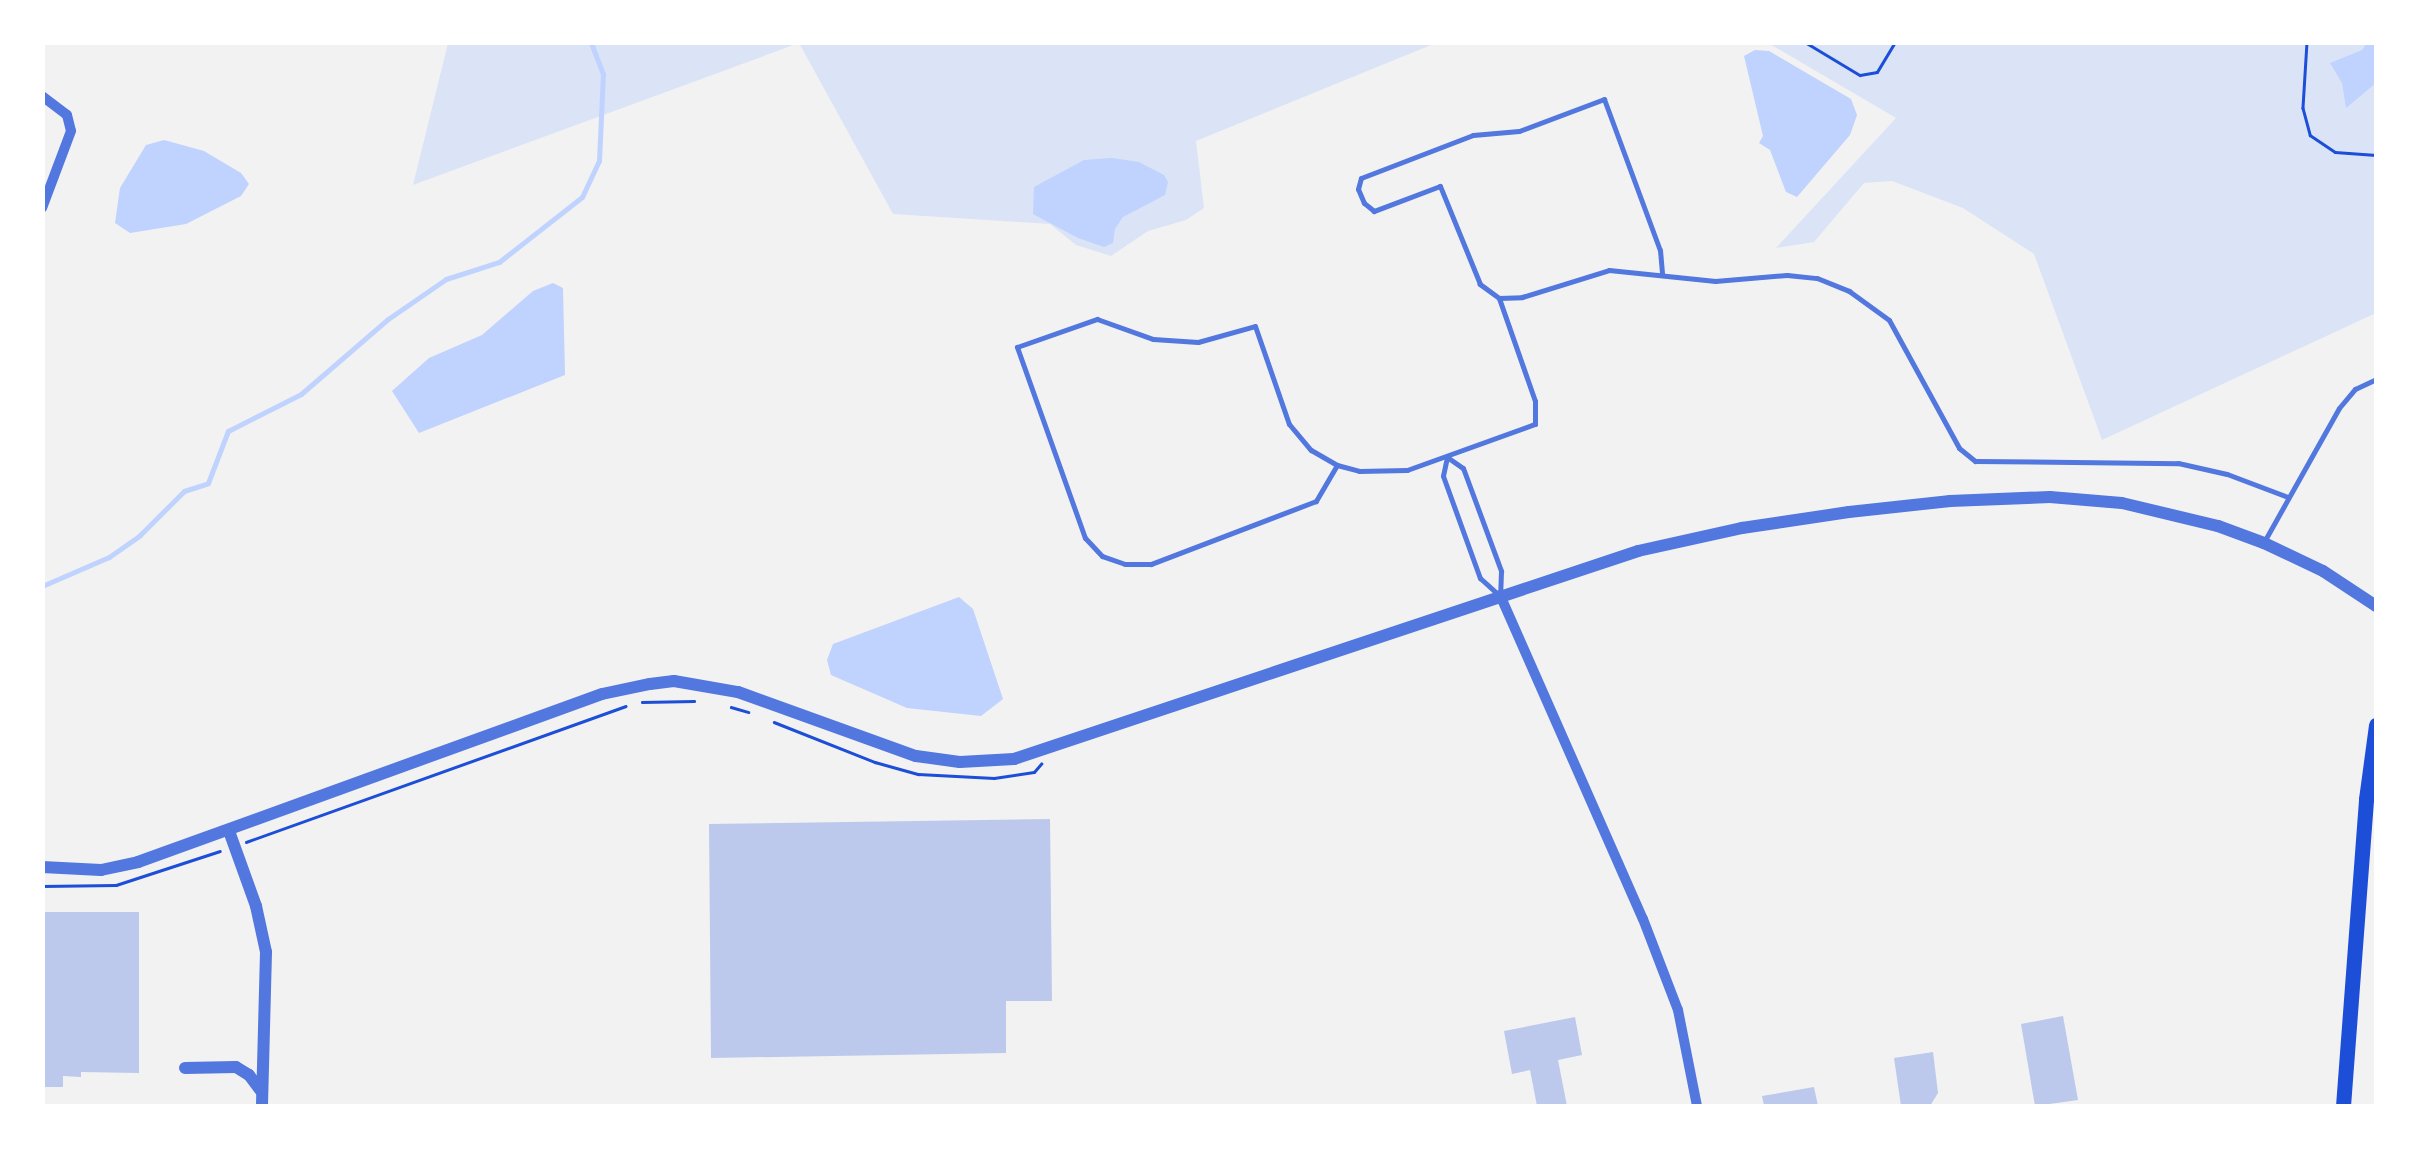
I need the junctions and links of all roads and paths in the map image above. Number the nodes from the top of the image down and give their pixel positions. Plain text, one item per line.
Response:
1 (1805, 42) edge
2 (1895, 42) edge
3 (2307, 42) edge
4 (42, 96) edge
5 (2376, 154) edge
6 (42, 208) edge
7 (1662, 275) junction
8 (1498, 298) junction
9 (2376, 379) edge
10 (1447, 457) junction
11 (1337, 464) junction
12 (2288, 497) junction
13 (2264, 543) junction
14 (1500, 595) junction
15 (2376, 606) edge
16 (699, 701) dead end
17 (724, 705) dead end
18 (2376, 725) edge
19 (1039, 753) junction
20 (230, 830) junction
21 (253, 840) dead end
22 (42, 868) edge
23 (185, 1068) dead end
24 (262, 1100) edge
25 (1697, 1106) edge
26 (2342, 1106) edge

1 - 2 path
3 - 5 path
4 - 6 street
7 - 8 lane
7 - 8 lane
7 - 12 lane
8 - 10 lane
9 - 12 lane
10 - 11 lane
10 - 14 lane
10 - 14 lane
11 - 11 lane
12 - 13 lane
13 - 14 street
13 - 15 street
14 - 19 street
14 - 25 street
16 - 21 path
17 - 19 path
18 - 26 main road
19 - 20 street
20 - 22 street
20 - 24 street
23 - 24 street

